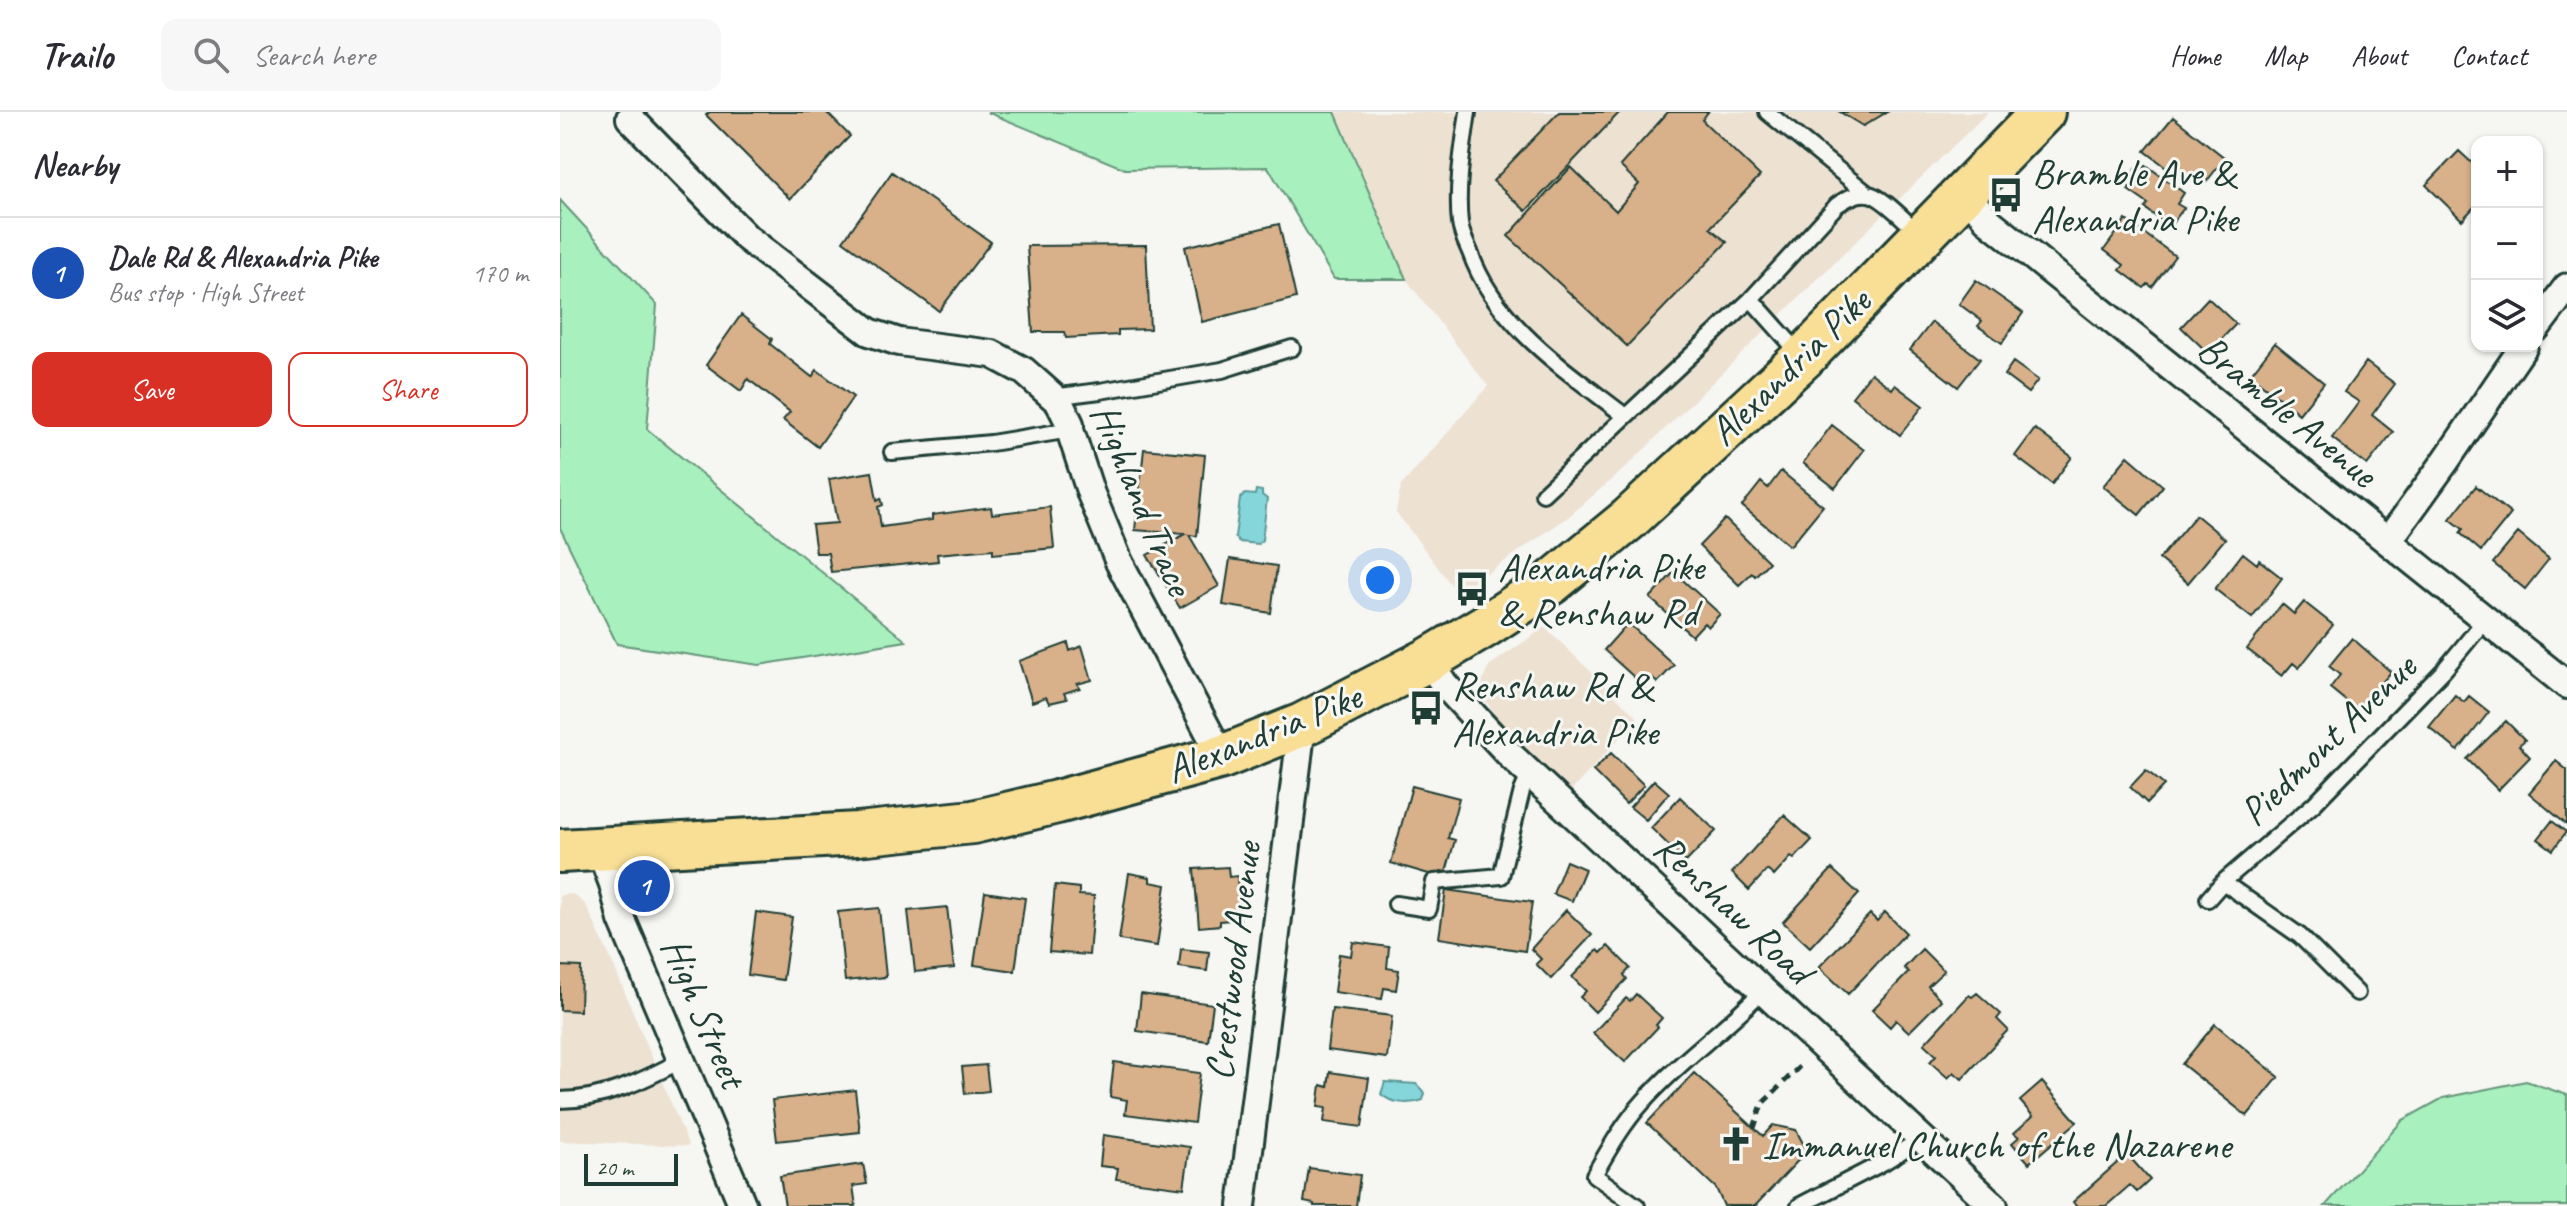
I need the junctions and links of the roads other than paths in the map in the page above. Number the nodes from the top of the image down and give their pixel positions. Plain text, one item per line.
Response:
1 (1468, 112) edge
2 (1767, 112) edge
3 (2043, 112) edge
4 (630, 118) dead end
5 (1963, 192) junction
6 (1868, 194) junction
7 (1921, 235) junction
8 (2567, 287) edge
9 (1751, 299) junction
10 (2543, 319) edge
11 (1292, 348) dead end
12 (2520, 352) edge
13 (1803, 358) junction
14 (1052, 397) junction
15 (1625, 416) junction
16 (1070, 430) junction
17 (892, 452) dead end
18 (1543, 494) dead end
19 (2388, 541) junction
20 (2485, 620) junction
21 (1428, 660) junction
22 (2567, 685) edge
23 (1302, 725) junction
24 (1222, 757) junction
25 (1530, 773) junction
26 (580, 849) edge
27 (2223, 882) junction
28 (2208, 899) dead end
29 (1396, 904) dead end
30 (1763, 990) junction
31 (2357, 993) dead end
32 (682, 1060) junction
33 (560, 1100) edge
34 (1921, 1139) junction
35 (743, 1206) edge
36 (1242, 1206) edge
37 (1637, 1206) edge
38 (1799, 1206) edge
39 (1994, 1206) edge

1 - 15 lane
2 - 6 lane
3 - 5 main road, Alexandria Pike
4 - 14 street, Highland Trace
5 - 7 main road, Alexandria Pike
5 - 19 street, Bramble Avenue
6 - 7 lane
6 - 9 lane
7 - 13 main road, Alexandria Pike
8 - 10 street
9 - 13 lane
9 - 15 lane
11 - 14 lane
12 - 19 street
13 - 21 main road, Alexandria Pike
14 - 16 street, Highland Trace
15 - 18 lane
16 - 17 lane
16 - 24 street, Highland Trace
19 - 20 street, Bramble Avenue
20 - 22 street, Bramble Avenue
20 - 27 lane, Piedmont Avenue
21 - 23 main road, Alexandria Pike
21 - 25 street, Renshaw Road
23 - 24 main road, Alexandria Pike
23 - 36 street, Crestwood Avenue
24 - 26 main road, Alexandria Pike
25 - 29 lane
25 - 30 street, Renshaw Road
26 - 32 street, High Street
27 - 28 lane, Piedmont Avenue
27 - 31 lane
30 - 34 street, Renshaw Road
30 - 37 lane
32 - 33 lane
32 - 35 street, High Street
34 - 38 lane
34 - 39 street, Renshaw Road

